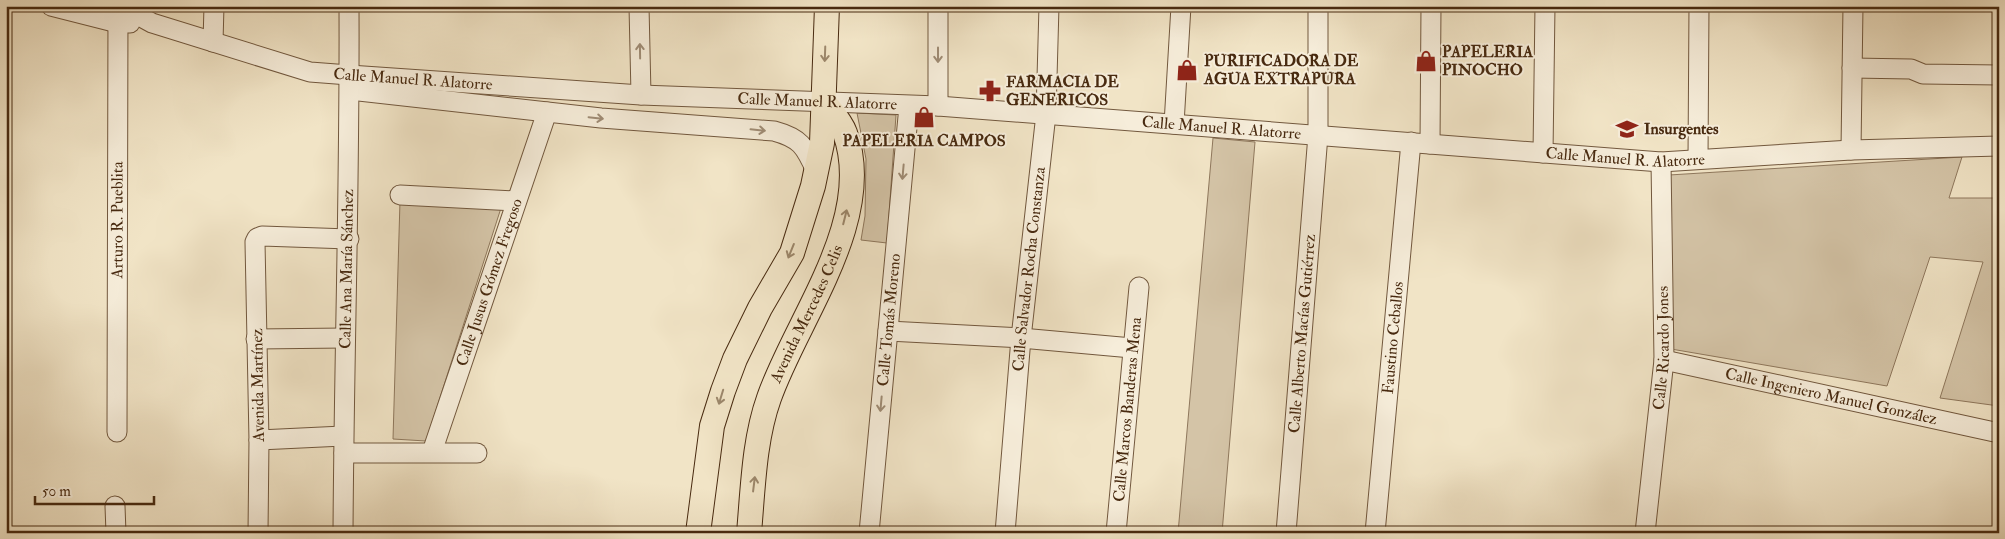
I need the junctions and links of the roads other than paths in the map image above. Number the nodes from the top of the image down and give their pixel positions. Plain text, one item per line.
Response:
1 (51, 6) edge
2 (214, 6) edge
3 (349, 6) edge
4 (639, 6) edge
5 (827, 6) edge
6 (938, 6) edge
7 (1049, 6) edge
8 (1180, 6) edge
9 (1318, 6) edge
10 (1431, 6) edge
11 (1544, 6) edge
12 (1699, 6) edge
13 (1853, 6) edge
14 (119, 12) edge
15 (213, 42) junction
16 (1852, 68) junction
17 (1999, 75) edge
18 (350, 82) junction
19 (641, 95) junction
20 (824, 102) junction
21 (908, 106) junction
22 (938, 106) junction
23 (547, 112) junction
24 (1046, 114) junction
25 (1174, 124) junction
26 (1318, 135) junction
27 (1420, 143) junction
28 (1999, 146) edge
29 (1851, 150) junction
30 (1543, 153) junction
31 (1698, 160) junction
32 (1661, 162) junction
33 (816, 171) junction
34 (400, 196) dead end
35 (516, 201) junction
36 (349, 239) junction
37 (1139, 287) dead end
38 (888, 331) junction
39 (256, 338) junction
40 (345, 338) junction
41 (1021, 338) junction
42 (1132, 348) junction
43 (1664, 360) junction
44 (117, 432) dead end
45 (1999, 433) edge
46 (259, 440) junction
47 (344, 445) junction
48 (432, 452) junction
49 (478, 453) dead end
50 (115, 506) dead end
51 (116, 533) edge
52 (258, 533) edge
53 (343, 533) edge
54 (698, 533) edge
55 (749, 533) edge
56 (869, 533) edge
57 (1005, 533) edge
58 (1116, 533) edge
59 (1286, 533) edge
60 (1375, 533) edge
61 (1645, 533) edge

1 - 14 street, Calle Manuel R. Alatorre
2 - 15 street
3 - 18 street, Calle Ana María Sánchez
19 -> 4 street
5 -> 20 main road
6 -> 22 street
7 - 24 street, Calle Salvador Rocha Constanza
8 - 25 street
9 - 26 street, Calle Alberto Macías Gutiérrez
10 - 27 street, Faustino Ceballos
11 - 30 street
12 - 31 street
13 - 16 street
14 - 15 street, Calle Manuel R. Alatorre
14 - 44 street, Arturo R. Pueblita
15 - 18 street, Calle Manuel R. Alatorre
16 - 17 street
16 - 29 street
18 - 19 street, Calle Manuel R. Alatorre
18 - 23 street
18 - 36 street, Calle Ana María Sánchez
19 - 20 street, Calle Manuel R. Alatorre
20 - 21 street, Calle Manuel R. Alatorre
20 - 33 main road
55 -> 20 main road, Avenida Mercedes Celis
21 - 22 street, Calle Manuel R. Alatorre
21 -> 38 street, Calle Tomás Moreno
22 - 24 street, Calle Manuel R. Alatorre
23 -> 33 street
23 - 35 street, Calle Jusus Gómez Fregoso
24 - 25 street, Calle Manuel R. Alatorre
24 - 41 street, Calle Salvador Rocha Constanza
25 - 26 street, Calle Manuel R. Alatorre
26 - 27 street, Calle Manuel R. Alatorre
26 - 59 street, Calle Alberto Macías Gutiérrez
27 - 30 street, Calle Manuel R. Alatorre
27 - 60 street, Faustino Ceballos
28 - 29 street, Calle Manuel R. Alatorre
29 - 31 street, Calle Manuel R. Alatorre
30 - 32 street, Calle Manuel R. Alatorre
31 - 32 street, Calle Manuel R. Alatorre
32 - 43 street, Calle Ricardo Jones
33 -> 54 main road
34 - 35 street
35 - 48 street, Calle Jusus Gómez Fregoso
36 - 39 street, Avenida Martínez
36 - 40 street, Calle Ana María Sánchez
37 - 42 street, Calle Marcos Banderas Mena
38 - 41 street
38 -> 56 street, Calle Tomás Moreno
39 - 40 street
39 - 46 street, Avenida Martínez
40 - 47 street, Calle Ana María Sánchez
41 - 42 street
41 - 57 street, Calle Salvador Rocha Constanza
42 - 58 street, Calle Marcos Banderas Mena
43 - 45 street, Calle Ingeniero Manuel González
43 - 61 street, Calle Ricardo Jones
46 - 47 street
46 - 52 street, Avenida Martínez
47 - 48 street
47 - 53 street, Calle Ana María Sánchez
48 - 49 street
50 - 51 street

